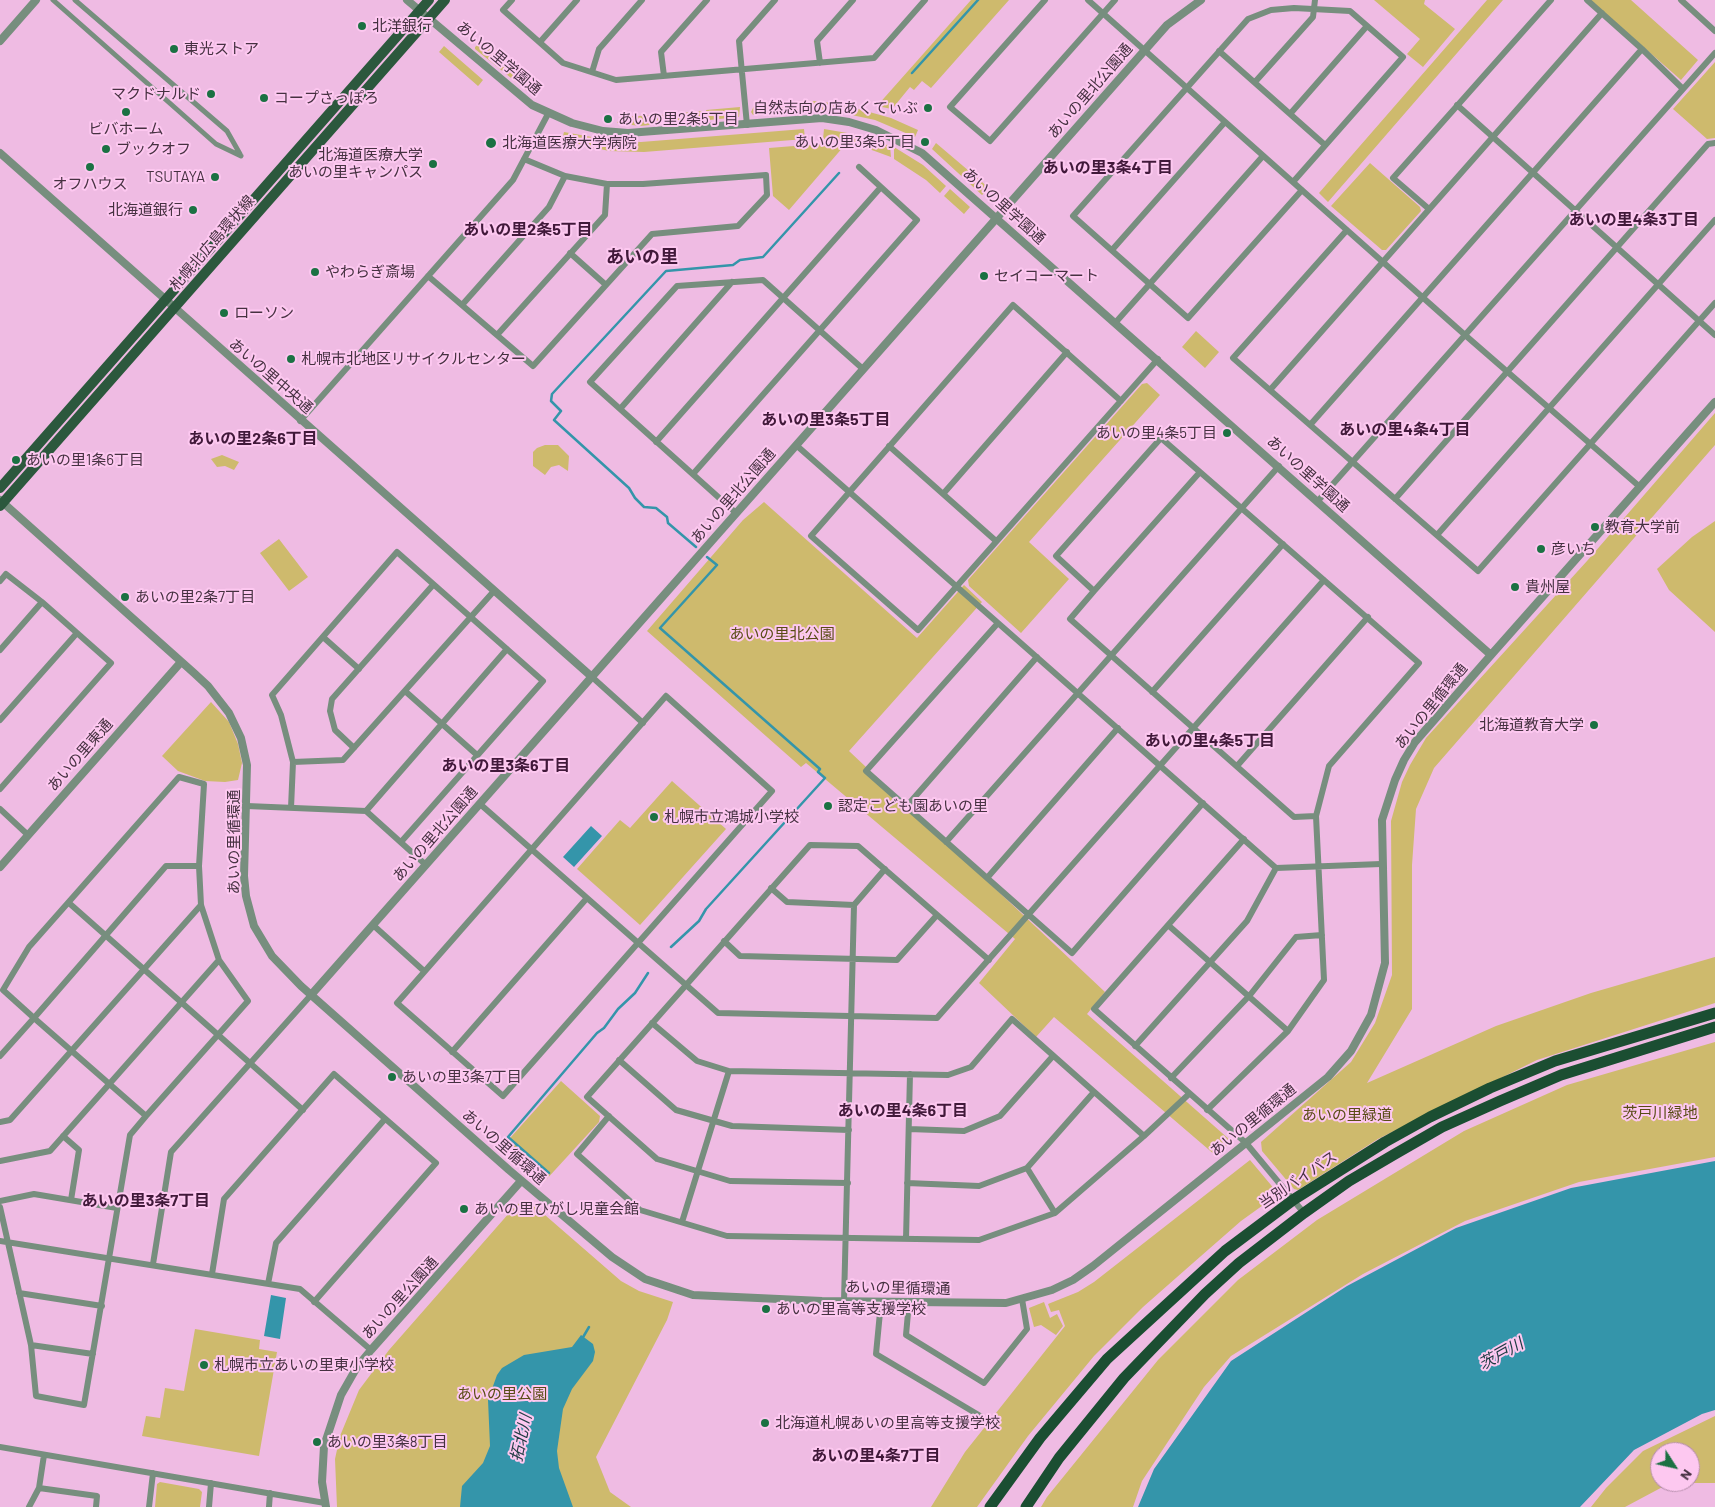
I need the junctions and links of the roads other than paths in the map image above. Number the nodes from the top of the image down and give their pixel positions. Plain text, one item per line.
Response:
1 (36, 0) edge
2 (53, 0) edge
3 (75, 0) edge
4 (407, 0) edge
5 (429, 0) edge
6 (445, 0) edge
7 (512, 0) edge
8 (577, 0) edge
9 (642, 0) edge
10 (706, 0) edge
11 (775, 0) edge
12 (853, 0) edge
13 (925, 0) edge
14 (1045, 0) edge
15 (1088, 0) edge
16 (1115, 0) edge
17 (1202, 0) edge
18 (1315, 0) edge
19 (1550, 0) edge
20 (1586, 0) edge
21 (1681, 0) edge
22 (420, 10) junction
23 (1315, 10) junction
24 (1103, 13) junction
25 (1602, 13) junction
26 (429, 19) junction
27 (1367, 26) junction
28 (1715, 31) edge
29 (0, 41) edge
30 (540, 42) junction
31 (1642, 49) junction
32 (1144, 50) junction
33 (1219, 51) junction
34 (1715, 53) edge
35 (820, 63) junction
36 (742, 69) junction
37 (592, 72) junction
38 (664, 76) junction
39 (1255, 82) junction
40 (1186, 88) junction
41 (1683, 89) junction
42 (1458, 105) junction
43 (548, 114) junction
44 (1290, 114) junction
45 (1225, 122) junction
46 (747, 125) junction
47 (1493, 136) junction
48 (1715, 143) edge
49 (1326, 146) junction
50 (0, 153) edge
51 (1263, 156) junction
52 (524, 159) junction
53 (859, 166) dead end
54 (1533, 172) junction
55 (565, 176) junction
56 (1293, 182) junction
57 (607, 184) junction
58 (881, 187) junction
59 (1302, 190) junction
60 (1429, 209) junction
61 (1575, 211) junction
62 (997, 218) junction
63 (1715, 220) edge
64 (1347, 230) junction
65 (1617, 248) junction
66 (1112, 250) junction
67 (570, 253) junction
68 (1382, 261) junction
69 (428, 276) junction
70 (732, 282) junction
71 (1150, 284) junction
72 (606, 285) junction
73 (1658, 285) junction
74 (1422, 296) junction
75 (783, 298) junction
76 (165, 301) junction
77 (1715, 303) edge
78 (462, 305) junction
79 (174, 309) junction
80 (1699, 321) junction
81 (1116, 322) junction
82 (820, 331) junction
83 (497, 335) junction
84 (1465, 335) junction
85 (1715, 335) edge
86 (1067, 352) junction
87 (1158, 359) junction
88 (863, 370) junction
89 (1508, 372) junction
90 (1270, 390) junction
91 (1121, 401) junction
92 (1715, 402) edge
93 (1548, 407) junction
94 (620, 409) junction
95 (300, 421) junction
96 (1310, 425) junction
97 (656, 442) junction
98 (1590, 444) junction
99 (796, 445) junction
100 (889, 446) junction
101 (1352, 463) junction
102 (1279, 466) junction
103 (1200, 472) junction
104 (693, 474) junction
105 (0, 488) edge
106 (1640, 488) junction
107 (849, 491) junction
108 (943, 494) junction
109 (1395, 499) junction
110 (1317, 502) junction
111 (1, 503) edge
112 (1242, 508) junction
113 (736, 513) junction
114 (1436, 535) junction
115 (996, 541) junction
116 (1283, 544) junction
117 (1324, 580) junction
118 (0, 581) edge
119 (433, 585) junction
120 (956, 586) junction
121 (494, 591) junction
122 (1094, 592) junction
123 (42, 602) junction
124 (470, 617) junction
125 (1368, 618) junction
126 (998, 623) junction
127 (77, 633) junction
128 (322, 637) junction
129 (507, 649) junction
130 (0, 650) edge
131 (1491, 655) junction
132 (1111, 656) junction
133 (1037, 657) junction
134 (181, 662) junction
135 (359, 669) junction
136 (592, 677) junction
137 (405, 691) junction
138 (1152, 692) junction
139 (1078, 693) junction
140 (0, 720) edge
141 (643, 723) junction
142 (441, 724) junction
143 (1118, 728) junction
144 (1193, 728) junction
145 (354, 748) junction
146 (477, 755) junction
147 (293, 762) junction
148 (1160, 766) junction
149 (1237, 766) junction
150 (0, 789) edge
151 (480, 804) junction
152 (1203, 804) junction
153 (248, 806) junction
154 (906, 807) junction
155 (291, 808) junction
156 (0, 809) edge
157 (366, 811) junction
158 (1316, 816) junction
159 (28, 835) junction
160 (1244, 839) junction
161 (401, 842) junction
162 (946, 842) junction
163 (532, 848) junction
164 (1381, 864) junction
165 (426, 865) junction
166 (199, 866) junction
167 (1318, 866) junction
168 (0, 867) edge
169 (1276, 868) junction
170 (885, 869) junction
171 (987, 878) junction
172 (771, 888) junction
173 (587, 898) junction
174 (69, 903) junction
175 (201, 905) junction
176 (854, 905) junction
177 (937, 915) junction
178 (1029, 915) junction
179 (1168, 924) junction
180 (374, 925) junction
181 (1322, 935) junction
182 (106, 936) junction
183 (724, 941) junction
184 (638, 943) junction
185 (853, 959) junction
186 (219, 960) junction
187 (989, 960) junction
188 (1211, 962) junction
189 (143, 969) junction
190 (424, 971) junction
191 (686, 985) junction
192 (311, 995) junction
193 (1250, 995) junction
194 (180, 1002) junction
195 (1715, 1013) edge
196 (852, 1016) junction
197 (34, 1018) junction
198 (652, 1023) junction
199 (1715, 1027) edge
200 (1288, 1031) junction
201 (218, 1035) junction
202 (1135, 1046) junction
203 (71, 1050) junction
204 (452, 1052) junction
205 (0, 1056) edge
206 (1053, 1056) junction
207 (620, 1060) junction
208 (251, 1062) junction
209 (729, 1071) junction
210 (851, 1073) junction
211 (910, 1074) junction
212 (1171, 1078) junction
213 (109, 1084) junction
214 (1094, 1092) junction
215 (1189, 1094) junction
216 (303, 1110) junction
217 (1207, 1110) junction
218 (146, 1116) junction
219 (609, 1116) junction
220 (386, 1119) junction
221 (713, 1121) junction
222 (0, 1122) edge
223 (909, 1129) junction
224 (849, 1130) junction
225 (63, 1136) junction
226 (1144, 1136) junction
227 (1246, 1143) junction
228 (0, 1161) edge
229 (1027, 1168) junction
230 (698, 1171) junction
231 (522, 1181) junction
232 (848, 1183) junction
233 (907, 1184) junction
234 (71, 1200) junction
235 (1294, 1200) junction
236 (0, 1201) edge
237 (0, 1207) edge
238 (118, 1208) junction
239 (1055, 1213) junction
240 (1304, 1213) junction
241 (682, 1222) junction
242 (846, 1237) junction
243 (906, 1239) junction
244 (3, 1241) edge
245 (110, 1257) junction
246 (153, 1264) junction
247 (212, 1274) junction
248 (268, 1284) junction
249 (19, 1293) junction
250 (1022, 1299) junction
251 (844, 1301) junction
252 (314, 1302) junction
253 (881, 1302) junction
254 (909, 1302) junction
255 (102, 1306) junction
256 (31, 1345) junction
257 (371, 1350) junction
258 (93, 1354) junction
259 (982, 1417) dead end
260 (0, 1447) edge
261 (44, 1455) junction
262 (153, 1473) junction
263 (211, 1483) junction
264 (39, 1488) junction
265 (270, 1493) junction
266 (326, 1505) edge
267 (29, 1507) edge
268 (96, 1507) edge
269 (149, 1507) edge
270 (209, 1507) edge
271 (269, 1507) edge
272 (990, 1507) edge
273 (1026, 1507) edge

1 - 29 street
2 - 3 street
4 - 22 street, あいの里学園通
5 - 22 main road, 札幌北広島環状線
6 - 26 main road, 札幌北広島環状線
7 - 30 street
8 - 30 street
9 - 37 street
10 - 38 street
11 - 36 street
12 - 35 street
13 - 35 street
14 - 24 street
15 - 24 street
16 - 24 street
17 - 32 street, あいの里北公園通
18 - 23 street
19 - 42 street
20 - 25 street
21 - 28 street
22 - 26 street, あいの里学園通
22 - 76 main road, 札幌北広島環状線
23 - 27 street
23 - 33 street
23 - 39 street
24 - 32 street
25 - 31 street
25 - 47 street
26 - 43 street, あいの里学園通
26 - 79 main road, 札幌北広島環状線
27 - 44 street
27 - 49 street
30 - 37 street
31 - 41 street
31 - 54 street
32 - 40 street
32 - 62 street, あいの里北公園通
33 - 39 street
33 - 40 street
34 - 41 street
35 - 36 street
36 - 38 street
36 - 46 street
37 - 38 street
39 - 44 street
40 - 45 street
40 - 66 street
41 - 61 street
42 - 47 street
42 - 60 street
43 - 46 street, あいの里学園通
43 - 52 street
44 - 49 street
45 - 51 street
45 - 66 street
46 - 62 street, あいの里学園通
47 - 54 street
47 - 60 street
48 - 65 street
49 - 56 street
50 - 76 street, あいの里中央通
51 - 56 street
51 - 71 street
52 - 55 street
52 - 69 street
53 - 58 street
54 - 61 street
54 - 74 street
55 - 57 street
55 - 78 street
56 - 59 street
57 - 67 street
57 - 72 street
58 - 75 street
58 - 82 street
59 - 64 street
59 - 71 street
60 - 68 street
61 - 65 street
61 - 84 street
62 - 81 street, あいの里学園通
62 - 88 street, あいの里北公園通
63 - 73 street
64 - 68 street
64 - 90 street
65 - 73 street
65 - 89 street
66 - 71 street
67 - 72 street
67 - 83 street
68 - 74 street
68 - 90 street
69 - 78 street
69 - 95 street
70 - 75 street
70 - 94 street
70 - 94 street
71 - 81 street
72 - 83 street
73 - 80 street
73 - 93 street
74 - 84 street
74 - 96 street
75 - 82 street
75 - 97 street
76 - 79 street, あいの里中央通
76 - 105 main road, 札幌北広島環状線
77 - 80 street
78 - 83 street
79 - 95 street, あいの里中央通
79 - 111 main road, 札幌北広島環状線
80 - 85 street
80 - 98 street
81 - 87 street, あいの里学園通
82 - 88 street
82 - 104 street
84 - 89 street
84 - 101 street
86 - 91 street
86 - 100 street
86 - 108 street
87 - 91 street
87 - 102 street, あいの里学園通
88 - 99 street, あいの里北公園通
89 - 93 street
89 - 109 street
90 - 96 street
91 - 115 street
92 - 106 street, あいの里循環通
93 - 98 street
93 - 114 street
94 - 97 street
95 - 121 street, あいの里中央通
96 - 101 street
97 - 104 street
98 - 106 street
98 - 114 street
99 - 107 street
99 - 113 street, あいの里北公園通
100 - 107 street
100 - 108 street
101 - 109 street
101 - 110 street
102 - 110 street, あいの里学園通
102 - 112 street
103 - 112 street
103 - 122 street
103 - 122 street
104 - 113 street
106 - 131 street, あいの里循環通
107 - 120 street
107 - 120 street
108 - 115 street
109 - 114 street
110 - 131 street, あいの里学園通
111 - 134 street, あいの里循環通
112 - 116 street
112 - 132 street
113 - 136 street, あいの里北公園通
115 - 120 street
116 - 117 street
116 - 138 street
117 - 125 street
117 - 144 street
118 - 123 street
119 - 124 street
119 - 128 street
119 - 135 street
120 - 126 street
121 - 124 street
121 - 136 street, あいの里中央通
122 - 132 street
123 - 127 street
123 - 130 street
124 - 129 street
124 - 137 street
125 - 149 street
125 - 158 street
126 - 133 street
126 - 154 street
127 - 140 street
127 - 150 street
128 - 135 street
128 - 147 street
129 - 142 street
129 - 146 street
131 - 164 street, あいの里循環通
132 - 138 street
132 - 139 street
133 - 139 street
133 - 154 street
134 - 153 street, あいの里循環通
134 - 159 street, あいの里東通
135 - 145 street
136 - 141 street
136 - 151 street, あいの里北公園通
137 - 142 street
137 - 145 street
138 - 144 street
139 - 143 street
139 - 162 street
141 - 163 street
141 - 184 street
142 - 146 street
142 - 157 street
143 - 148 street
143 - 171 street
144 - 148 street
144 - 149 street
145 - 147 street
146 - 161 street
147 - 155 street
148 - 152 street
148 - 178 street
149 - 158 street
151 - 163 street
151 - 165 street, あいの里北公園通
152 - 160 street
152 - 178 street
153 - 155 street
153 - 192 street, あいの里循環通
154 - 162 street
155 - 157 street
156 - 159 street
157 - 161 street
158 - 167 street
159 - 168 street, あいの里東通
160 - 169 street
160 - 179 street
161 - 165 street
162 - 171 street
163 - 173 street
163 - 190 street
164 - 167 street
164 - 227 street, あいの里循環通
165 - 180 street, あいの里北公園通
166 - 174 street
166 - 175 street
166 - 182 street
167 - 169 street
167 - 181 street
169 - 188 street
170 - 172 street
170 - 176 street
170 - 177 street
171 - 178 street
172 - 176 street
172 - 183 street
173 - 184 street
173 - 204 street
174 - 182 street
174 - 197 street
175 - 186 street
175 - 189 street
176 - 185 street
177 - 185 street
177 - 187 street
178 - 187 street
179 - 188 street
179 - 202 street
180 - 190 street
180 - 192 street, あいの里北公園通
181 - 193 street
181 - 200 street
182 - 189 street
182 - 197 street
183 - 185 street
183 - 191 street
184 - 191 street
184 - 204 street
185 - 196 street
186 - 194 street
186 - 201 street
187 - 196 street
188 - 193 street
188 - 202 street
189 - 194 street
189 - 203 street
190 - 204 street
191 - 196 street
191 - 198 street
192 - 208 street
192 - 231 street, あいの里循環通
193 - 200 street
193 - 212 street
194 - 201 street
194 - 213 street
195 - 235 highway, 当別バイパス
196 - 210 street
197 - 203 street
197 - 205 street
198 - 207 street
198 - 209 street
199 - 240 highway, 当別バイパス
200 - 217 street
201 - 208 street
201 - 218 street
202 - 212 street
203 - 213 street
203 - 222 street
206 - 211 street
206 - 214 street
206 - 223 street
207 - 219 street
207 - 221 street
208 - 216 street
208 - 246 street
209 - 210 street
209 - 221 street
210 - 211 street
210 - 224 street
211 - 223 street
212 - 215 street
213 - 218 street
213 - 225 street
214 - 226 street
214 - 229 street
215 - 217 street
215 - 226 street
216 - 220 street
216 - 247 street
217 - 227 street
218 - 238 street
219 - 230 street
219 - 241 street
220 - 248 street
220 - 252 street
221 - 224 street
221 - 230 street
223 - 233 street
224 - 232 street
225 - 228 street
225 - 234 street
226 - 239 street
227 - 235 street
227 - 250 street, あいの里循環通
229 - 233 street
229 - 239 street
230 - 232 street
230 - 241 street
231 - 251 street, あいの里循環通
231 - 257 street, あいの里公園通
232 - 242 street
233 - 243 street
234 - 236 street
234 - 238 street
235 - 240 street
235 - 272 highway, 当別バイパス
237 - 244 street
238 - 245 street
239 - 243 street
240 - 273 highway, 当別バイパス
241 - 242 street
242 - 243 street
242 - 251 street
244 - 245 street
244 - 249 street
245 - 246 street
245 - 255 street
246 - 247 street
247 - 248 street
248 - 252 street
249 - 255 street
249 - 256 street
250 - 254 street, あいの里循環通
250 - 254 street
251 - 253 street, あいの里循環通
252 - 257 street
253 - 254 street, あいの里循環通
253 - 259 street
255 - 258 street
256 - 258 street
256 - 258 street
257 - 266 street, あいの里公園通
260 - 261 street
261 - 262 street
261 - 264 street
262 - 263 street
262 - 269 street
263 - 265 street
263 - 270 street
264 - 267 street
264 - 268 street
265 - 266 street
265 - 271 street

